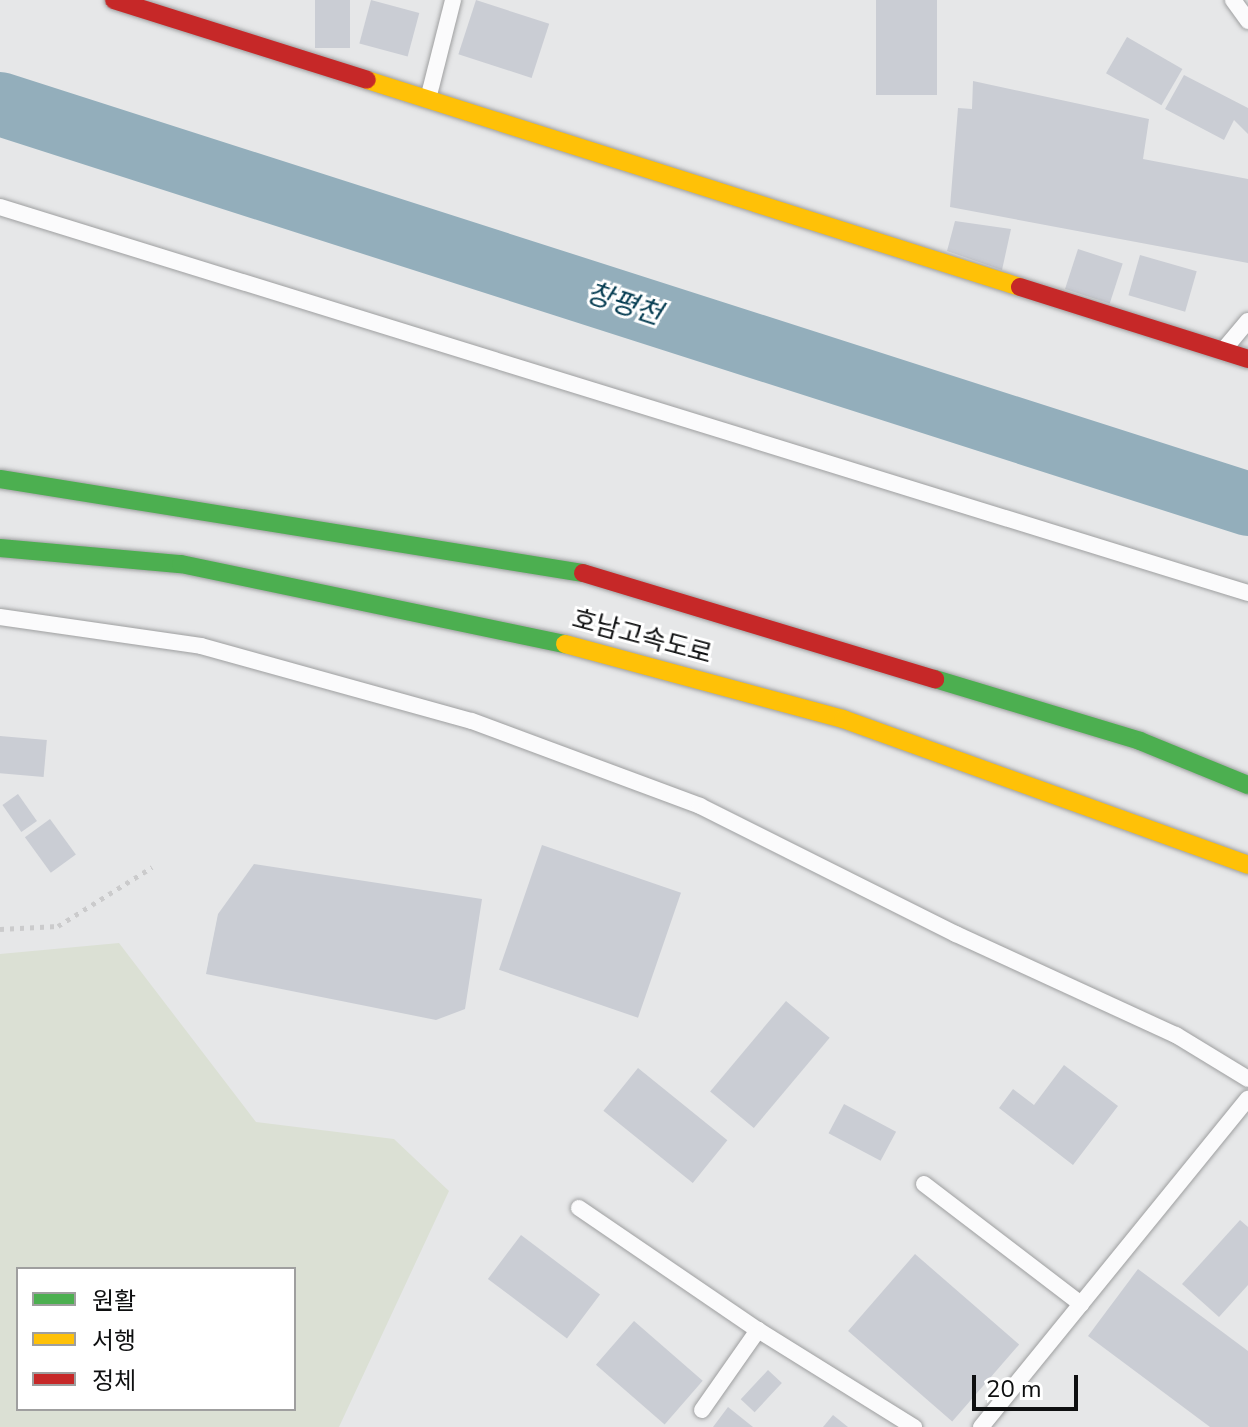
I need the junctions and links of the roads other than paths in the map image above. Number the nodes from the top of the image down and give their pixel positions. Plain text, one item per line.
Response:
1 (114, 0) edge
2 (453, 0) edge
3 (1233, 0) edge
4 (1248, 21) edge
5 (428, 99) junction
6 (0, 207) edge
7 (1248, 321) edge
8 (1222, 351) junction
9 (1248, 359) edge
10 (0, 479) edge
11 (0, 548) edge
12 (1248, 593) edge
13 (0, 617) edge
14 (1248, 785) edge
15 (1248, 865) edge
16 (1248, 1079) edge
17 (1248, 1099) edge
18 (924, 1184) dead end
19 (579, 1208) dead end
20 (1081, 1304) junction
21 (758, 1330) junction
22 (702, 1410) dead end
23 (914, 1427) edge
24 (981, 1427) edge

1 - 5 main road
2 - 5 lane
3 - 4 lane
5 - 8 main road
6 - 12 lane
7 - 8 lane
8 - 9 main road
10 - 14 main road, 호남고속도로
11 - 15 main road, 호남고속도로
13 - 16 lane
17 - 20 lane
18 - 20 lane
19 - 21 lane
20 - 24 lane
21 - 22 lane
21 - 23 lane

